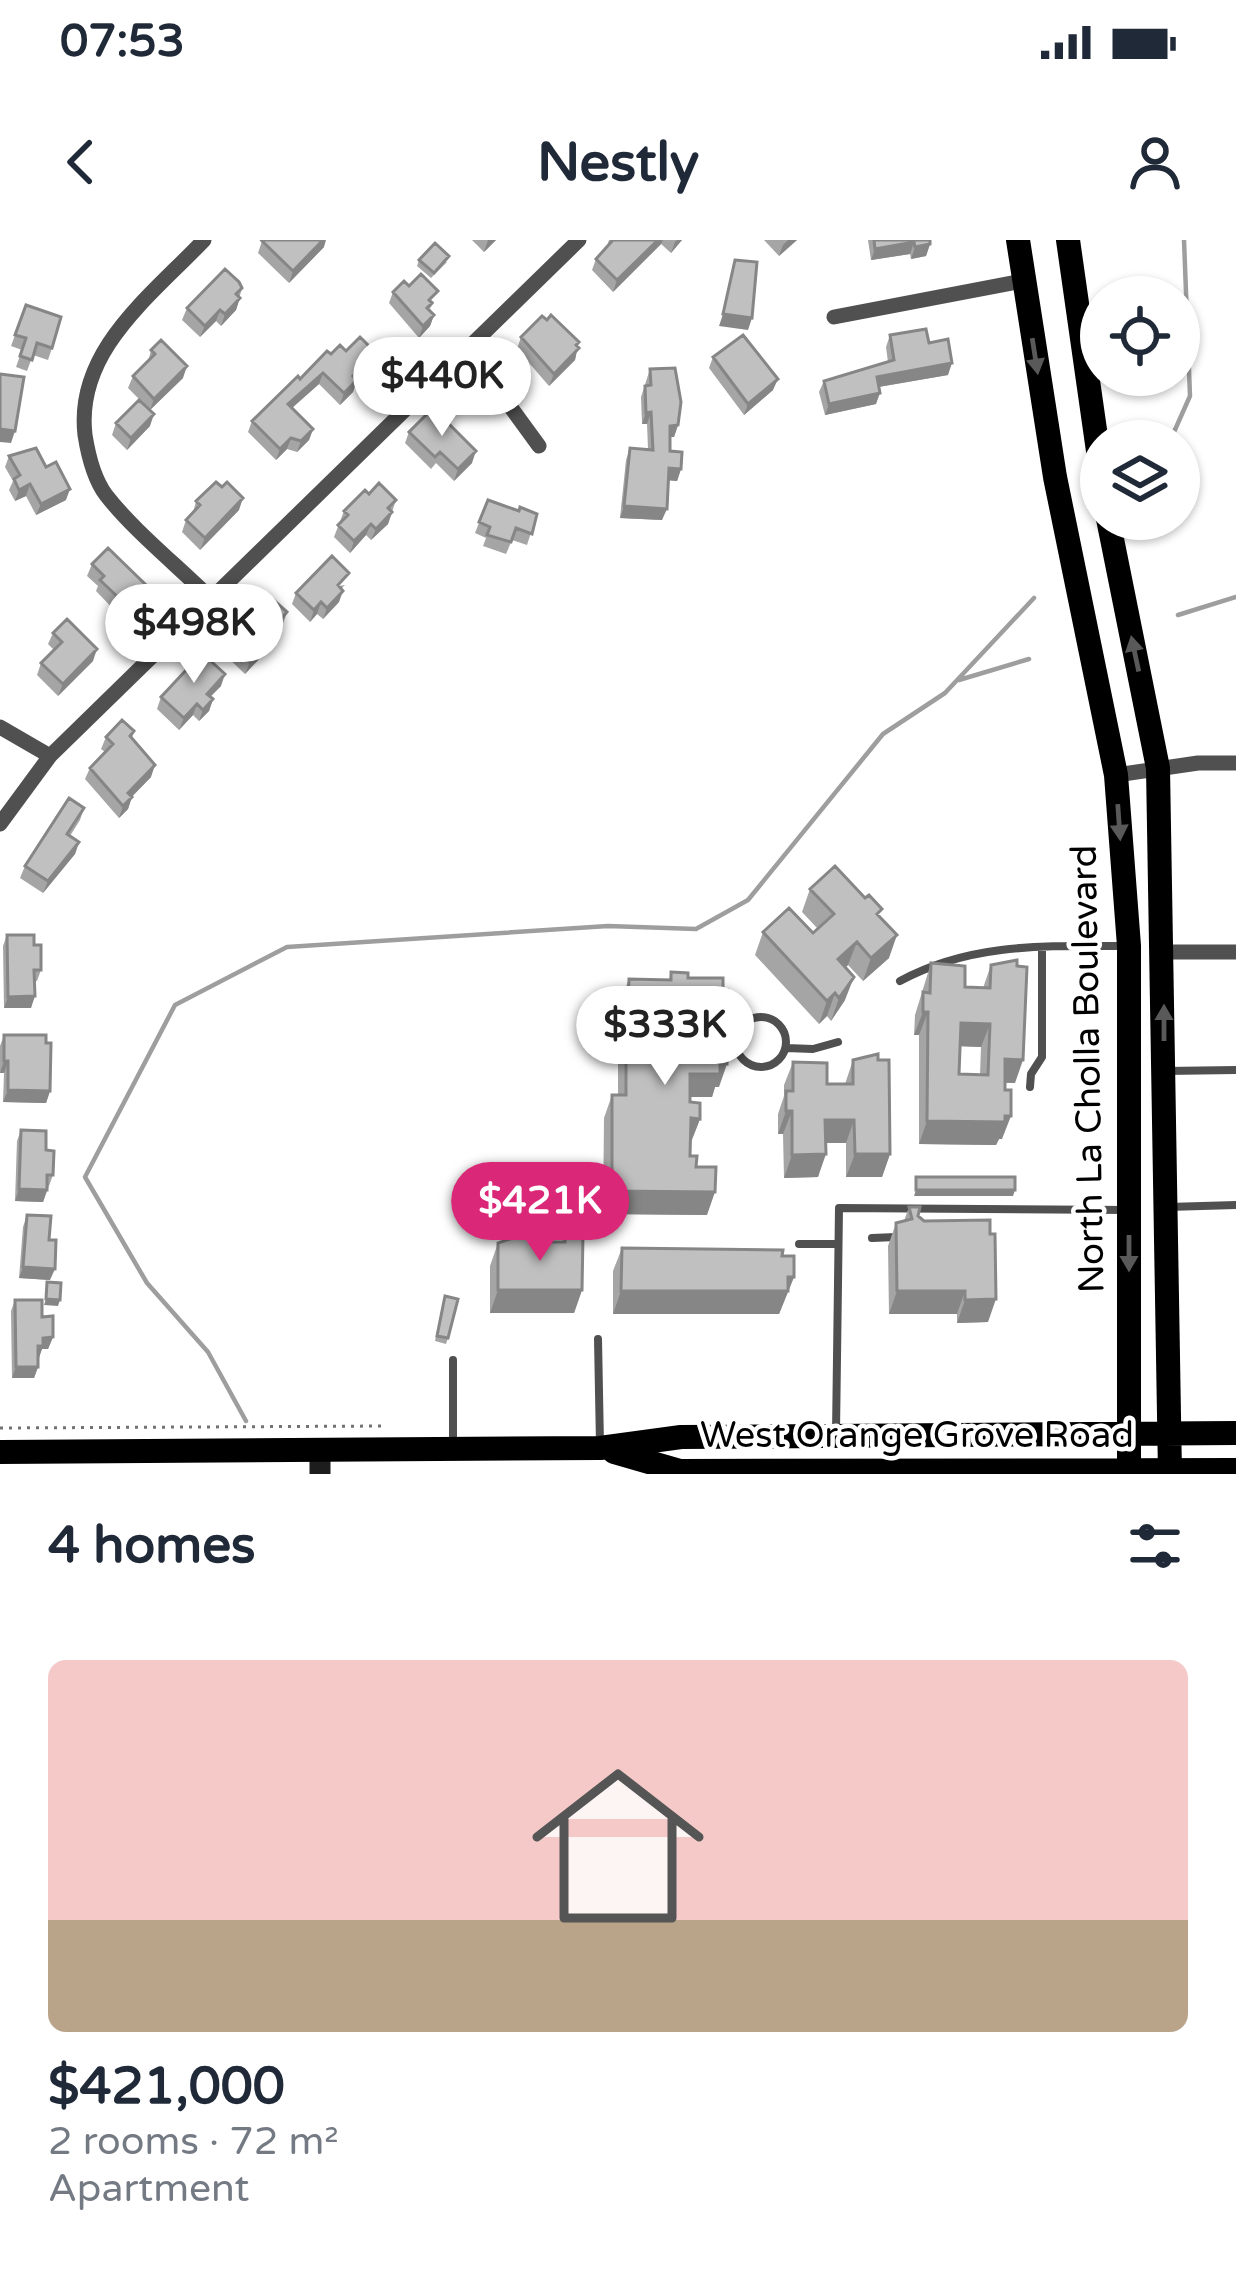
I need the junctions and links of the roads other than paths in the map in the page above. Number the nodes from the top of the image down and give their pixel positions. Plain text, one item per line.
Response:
1 (204, 240) edge
2 (579, 240) edge
3 (1018, 240) edge
4 (1068, 240) edge
5 (1022, 281) junction
6 (834, 317) dead end
7 (469, 350) junction
8 (1094, 420) edge
9 (539, 446) dead end
10 (1112, 540) edge
11 (211, 598) junction
12 (0, 727) edge
13 (50, 756) junction
14 (1236, 763) edge
15 (1158, 768) junction
16 (1116, 775) junction
17 (0, 824) edge
18 (1129, 946) junction
19 (1042, 947) junction
20 (1163, 952) junction
21 (1236, 952) edge
22 (900, 981) dead end
23 (838, 1042) dead end
24 (785, 1048) junction
25 (1236, 1070) edge
26 (1164, 1071) junction
27 (1030, 1087) dead end
28 (1236, 1205) edge
29 (1167, 1207) junction
30 (1129, 1210) junction
31 (897, 1237) edge
32 (872, 1238) dead end
33 (799, 1244) dead end
34 (838, 1244) junction
35 (598, 1339) dead end
36 (453, 1360) dead end
37 (1236, 1433) edge
38 (1130, 1434) junction
39 (1169, 1434) junction
40 (836, 1436) junction
41 (601, 1448) junction
42 (453, 1451) junction
43 (0, 1452) edge
44 (320, 1463) edge
45 (1236, 1470) edge
46 (680, 1472) edge
47 (1129, 1473) edge
48 (1170, 1473) edge

1 - 11 street
2 - 7 street
3 - 5 main road, North La Cholla Boulevard
4 - 8 main road
5 - 6 street
5 -> 16 main road, North La Cholla Boulevard
7 - 9 street
7 - 11 street
15 -> 10 main road
11 - 13 street
12 - 13 street
13 - 17 street
14 - 15 street
15 - 16 street
15 - 20 main road
16 -> 18 main road, North La Cholla Boulevard
18 - 19 lane
18 - 30 main road, North La Cholla Boulevard
19 - 22 lane
19 - 27 lane
20 - 21 street
26 -> 20 main road
23 - 24 lane
24 - 24 lane
25 - 26 lane
26 - 29 main road
28 - 29 lane
29 - 39 main road
30 - 34 lane
30 -> 38 main road, North La Cholla Boulevard
31 - 32 lane
33 - 34 lane
34 - 40 lane
35 - 41 lane
36 - 42 lane
37 - 39 main road, West Orange Grove Road
38 - 39 main road, West Orange Grove Road
38 - 40 main road, West Orange Grove Road
38 - 47 main road, North La Cholla Boulevard
39 - 48 main road
40 - 41 main road, West Orange Grove Road
41 - 42 main road, West Orange Grove Road
41 - 46 main road, West Orange Grove Road
42 - 44 main road, West Orange Grove Road
43 - 44 main road, West Orange Grove Road
45 - 48 main road, West Orange Grove Road
46 - 47 main road, West Orange Grove Road
47 - 48 main road, West Orange Grove Road

